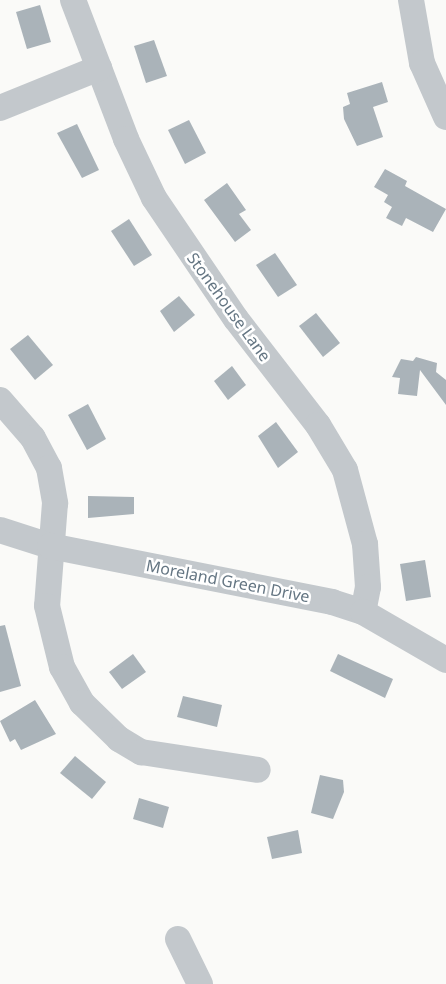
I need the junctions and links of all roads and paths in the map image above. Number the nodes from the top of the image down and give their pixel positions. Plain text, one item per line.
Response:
1 (73, 0) edge
2 (411, 0) edge
3 (99, 68) junction
4 (0, 108) edge
5 (446, 117) edge
6 (0, 400) edge
7 (0, 530) edge
8 (50, 546) junction
9 (363, 612) junction
10 (446, 660) edge
11 (258, 770) dead end
12 (178, 939) dead end
13 (200, 984) edge

1 - 3 street, Stonehouse Lane
2 - 5 street
3 - 4 street
3 - 9 street, Stonehouse Lane
6 - 8 street
7 - 8 street, Moreland Green Drive
8 - 9 street, Moreland Green Drive
8 - 11 street
9 - 10 street, Moreland Green Drive
12 - 13 street

